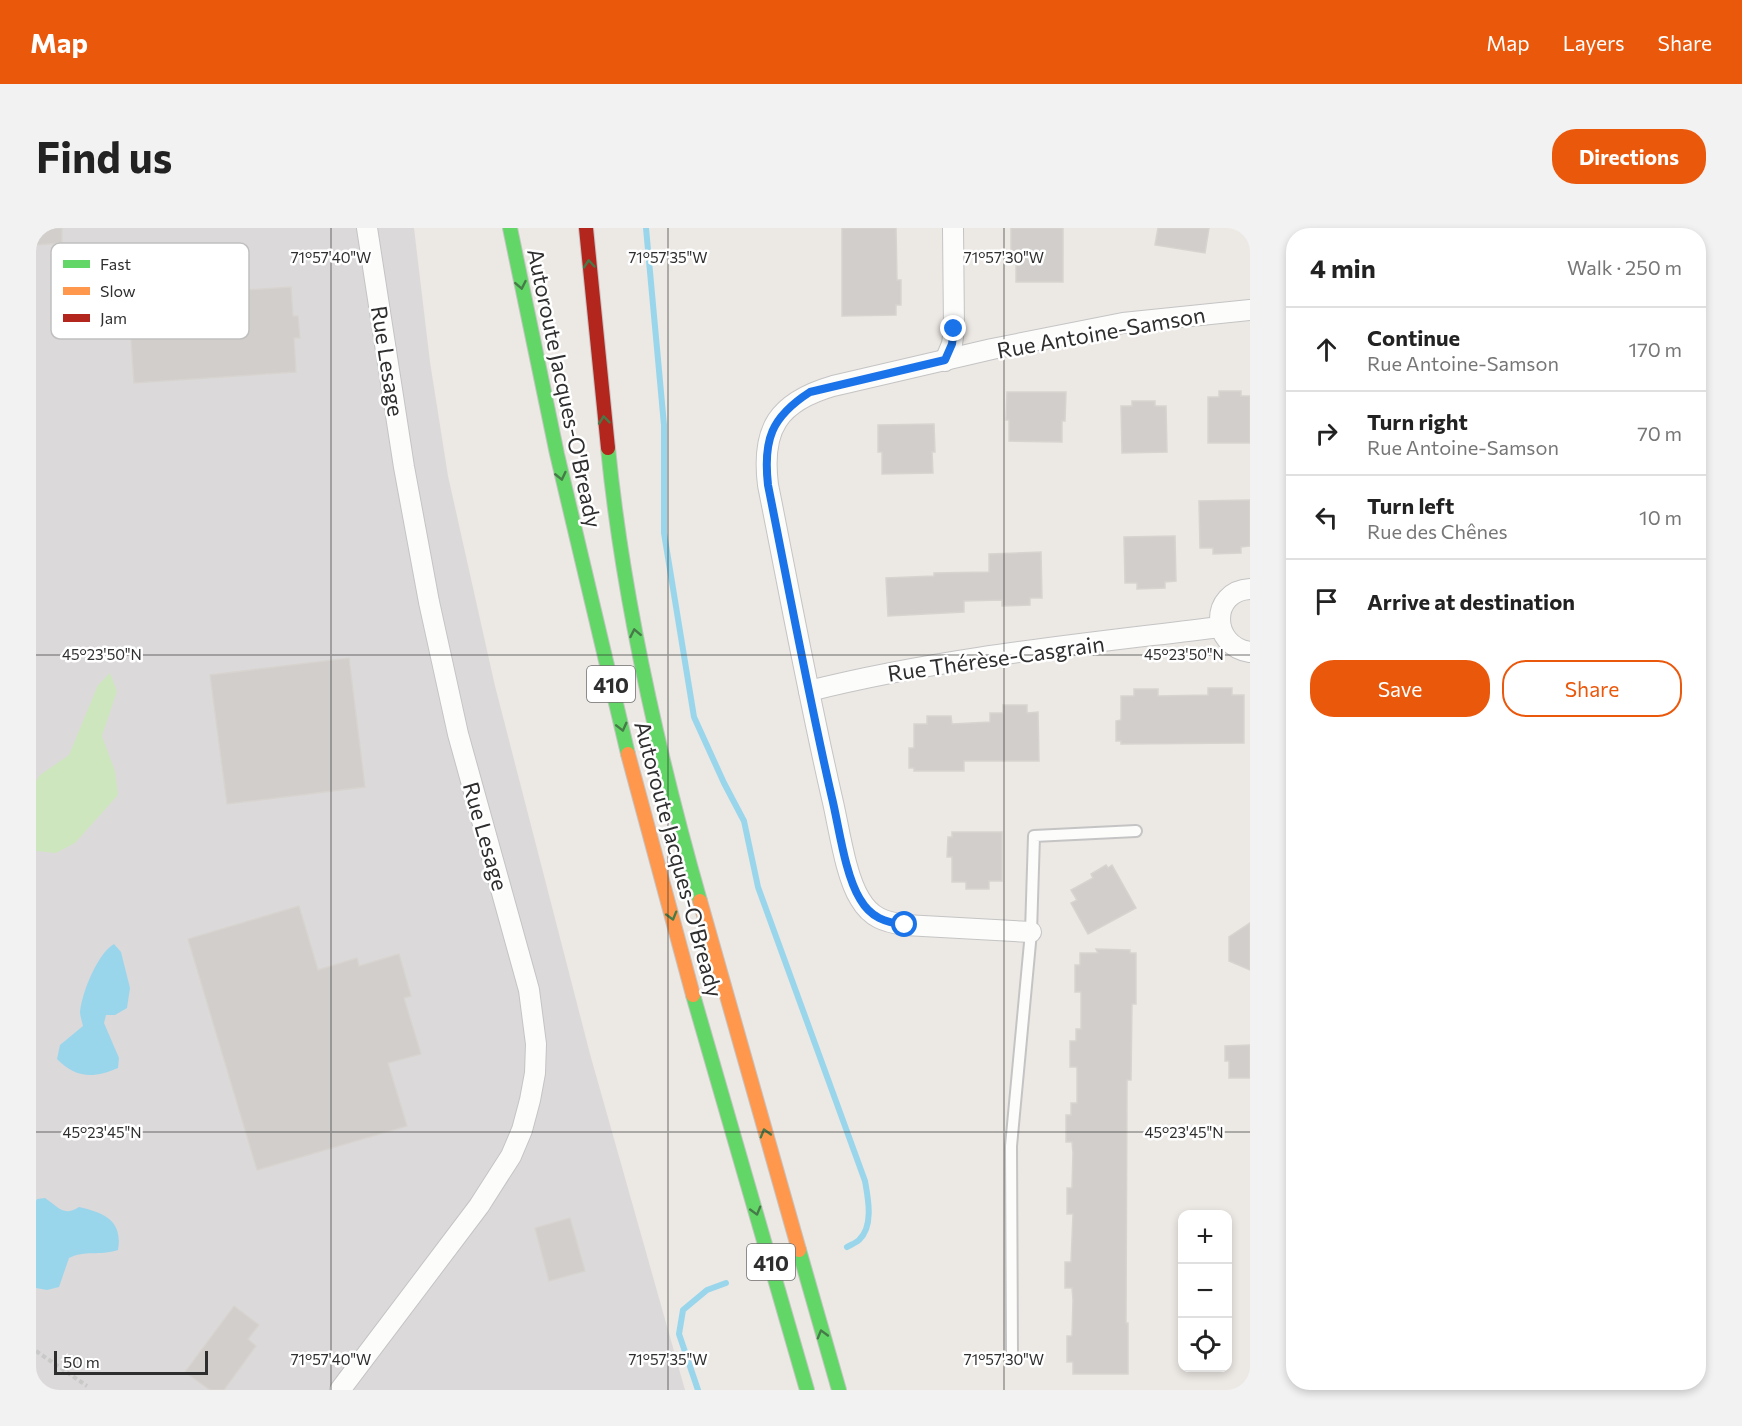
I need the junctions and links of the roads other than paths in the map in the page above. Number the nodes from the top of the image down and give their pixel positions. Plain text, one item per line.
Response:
1 (367, 228) edge
2 (510, 228) edge
3 (586, 228) edge
4 (953, 228) edge
5 (1250, 310) edge
6 (945, 360) junction
7 (1250, 589) edge
8 (1220, 627) junction
9 (1250, 652) edge
10 (809, 691) junction
11 (1136, 831) dead end
12 (1031, 932) junction
13 (1012, 1353) dead end
14 (340, 1390) edge
15 (807, 1390) edge
16 (838, 1390) edge

1 - 14 street, Rue Lesage
2 -> 15 highway, Autoroute Jacques-O'Bready / 410
16 -> 3 highway, Autoroute Jacques-O'Bready / 410
4 - 6 street
5 - 6 street, Rue Antoine-Samson
6 - 10 street, Rue Antoine-Samson
7 - 8 street
8 - 9 street
8 - 10 street, Rue Thérèse-Casgrain
10 - 12 street, Rue Antoine-Samson
11 - 12 lane
12 - 13 lane

